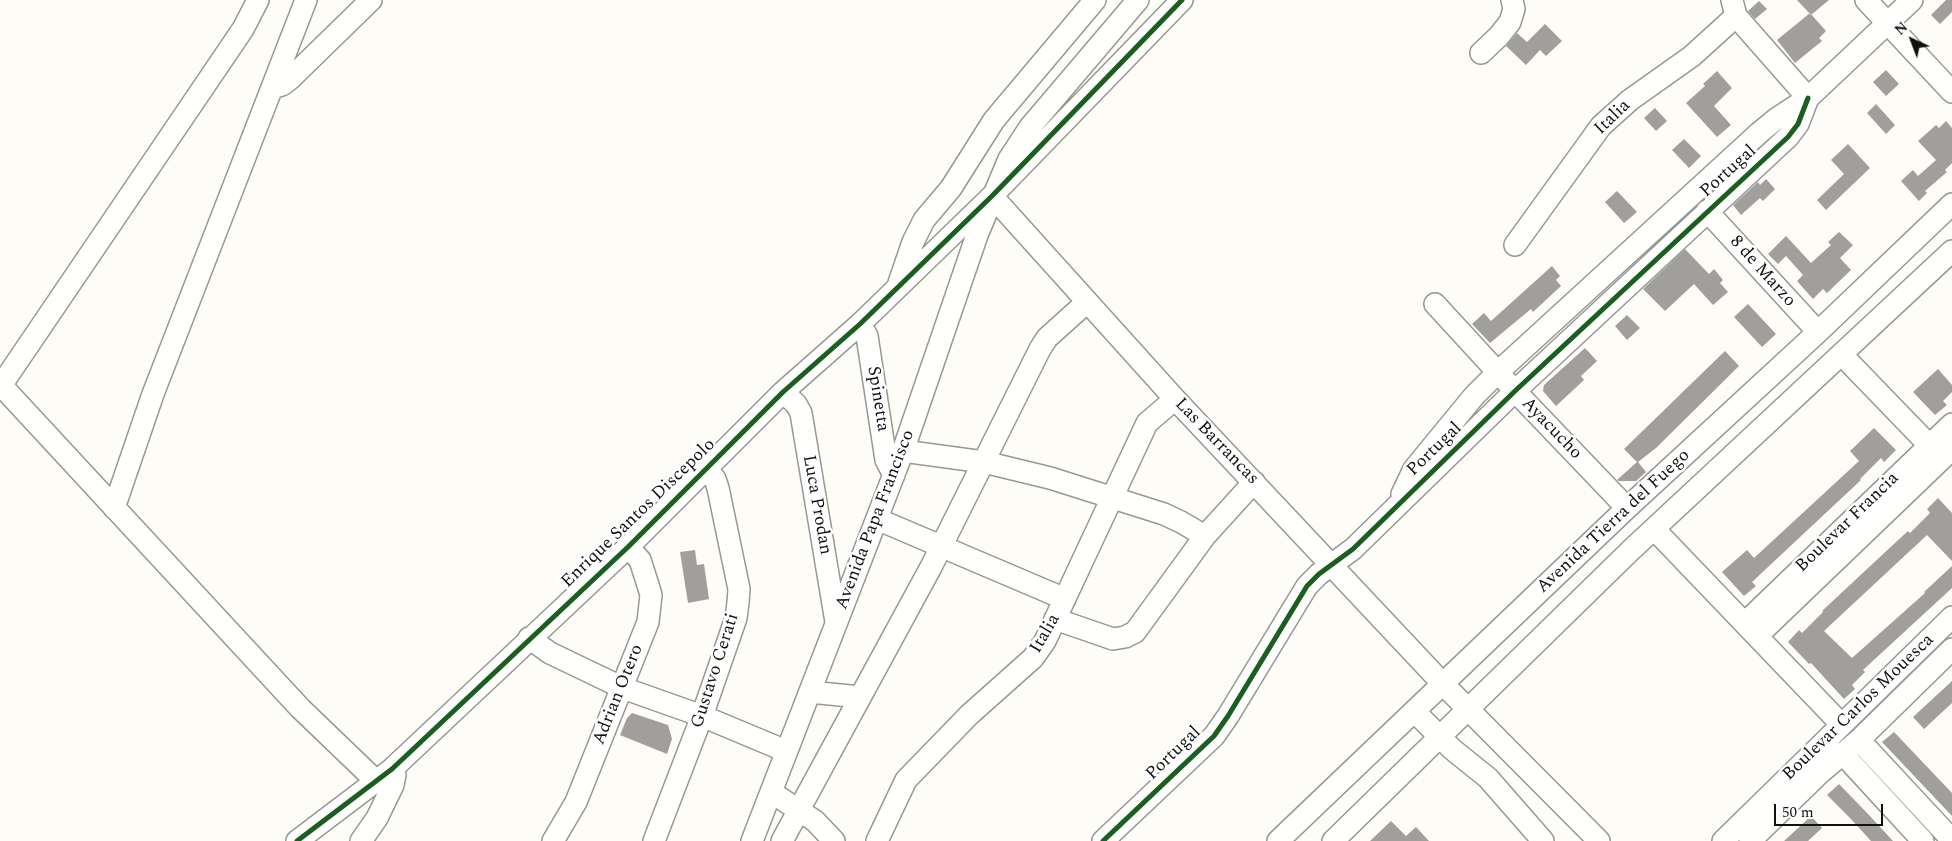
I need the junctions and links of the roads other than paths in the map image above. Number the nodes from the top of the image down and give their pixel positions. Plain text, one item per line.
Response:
1 (258, 0) edge
2 (306, 0) edge
3 (371, 0) edge
4 (1095, 0) edge
5 (1138, 0) edge
6 (1182, 0) edge
7 (1512, 0) edge
8 (1866, 0) edge
9 (1912, 0) edge
10 (1734, 8) edge
11 (1888, 23) junction
12 (1481, 53) dead end
13 (272, 88) junction
14 (1952, 92) edge
15 (1808, 98) junction
16 (992, 196) junction
17 (1952, 204) edge
18 (1707, 211) junction
19 (1515, 245) dead end
20 (1952, 252) edge
21 (898, 286) junction
22 (1087, 302) junction
23 (1435, 304) dead end
24 (860, 324) junction
25 (1818, 332) junction
26 (1842, 355) junction
27 (1498, 372) junction
28 (0, 385) edge
29 (1515, 391) junction
30 (784, 392) junction
31 (1175, 399) junction
32 (1952, 424) edge
33 (903, 451) junction
34 (1944, 455) edge
35 (984, 462) junction
36 (706, 470) junction
37 (894, 474) junction
38 (1254, 482) junction
39 (1112, 499) junction
40 (114, 508) junction
41 (1627, 508) junction
42 (1394, 510) junction
43 (877, 519) junction
44 (1654, 530) junction
45 (1205, 536) junction
46 (941, 546) junction
47 (628, 547) junction
48 (1332, 565) junction
49 (1065, 600) junction
50 (1952, 617) edge
51 (1055, 619) junction
52 (837, 624) junction
53 (1751, 629) junction
54 (529, 638) junction
55 (1952, 650) edge
56 (1443, 684) junction
57 (623, 688) junction
58 (810, 692) junction
59 (860, 697) junction
60 (1469, 710) junction
61 (1415, 712) junction
62 (702, 716) junction
63 (1841, 724) junction
64 (1440, 738) junction
65 (1859, 740) junction
66 (786, 751) junction
67 (1842, 753) junction
68 (385, 775) junction
69 (771, 792) junction
70 (799, 810) junction
71 (1952, 840) edge
72 (297, 841) edge
73 (361, 841) edge
74 (552, 841) edge
75 (654, 841) edge
76 (752, 841) edge
77 (782, 841) edge
78 (834, 841) edge
79 (877, 841) edge
80 (1103, 841) edge
81 (1278, 841) edge
82 (1333, 841) edge
83 (1543, 841) edge
84 (1599, 841) edge
85 (1723, 841) edge
86 (1750, 841) edge
87 (1923, 841) edge

1 - 28 street
2 - 13 street
3 - 13 street
4 - 21 street
5 - 16 street, Avenida Papa Francisco
6 - 16 street, Enrique Santos Discepolo
7 - 12 street
8 - 11 street
9 - 11 street, Portugal
10 - 15 street
10 - 19 street, Italia
11 - 14 street
11 - 15 street, Portugal
13 - 40 street
15 - 18 street, Portugal
15 - 27 street, Portugal
16 - 21 street, Enrique Santos Discepolo
16 - 22 street, Las Barrancas
16 - 33 street, Avenida Papa Francisco
17 - 25 street, Avenida Tierra del Fuego
18 - 25 street, 8 de Marzo
18 - 29 street, Portugal
20 - 26 street, Avenida Tierra del Fuego
21 - 24 street, Enrique Santos Discepolo
22 - 31 street, Las Barrancas
22 - 35 street
23 - 27 street, Ayacucho
24 - 30 street, Enrique Santos Discepolo
24 - 37 street, Spinetta
25 - 41 street, Avenida Tierra del Fuego
26 - 34 street
26 - 44 street, Avenida Tierra del Fuego
27 - 29 street, Ayacucho
27 - 42 street, Portugal
28 - 40 street
29 - 41 street, Ayacucho
29 - 42 street, Portugal
30 - 36 street, Enrique Santos Discepolo
30 - 52 street, Luca Prodan
31 - 38 street, Las Barrancas
31 - 39 street, Italia
32 - 34 street, Boulevar Francia
33 - 35 street
33 - 37 street, Avenida Papa Francisco
34 - 53 street, Boulevar Francia
35 - 39 street
35 - 46 street
36 - 47 street, Enrique Santos Discepolo
36 - 62 street, Gustavo Cerati
37 - 43 street, Avenida Papa Francisco
38 - 45 street
38 - 48 street, Las Barrancas
39 - 45 street
39 - 49 street, Italia
40 - 68 street
41 - 56 street, Avenida Tierra del Fuego
42 - 48 street, Portugal
43 - 46 street
43 - 52 street, Avenida Papa Francisco
44 - 53 street
44 - 60 street, Avenida Tierra del Fuego
45 - 51 street
46 - 49 street
46 - 59 street
47 - 54 street, Enrique Santos Discepolo
47 - 57 street, Adrian Otero
48 - 56 street, Las Barrancas
48 - 80 street, Portugal
49 - 51 street, Italia
50 - 63 street, Boulevar Carlos Mouesca
51 - 79 street, Italia
52 - 58 street, Avenida Papa Francisco
53 - 63 street
54 - 57 street
54 - 68 street, Enrique Santos Discepolo
55 - 65 street, Boulevar Carlos Mouesca
56 - 60 street, Las Barrancas
56 - 61 street, Avenida Tierra del Fuego
57 - 62 street
57 - 74 street, Adrian Otero
58 - 59 street
58 - 66 street, Avenida Papa Francisco
59 - 70 street
60 - 64 street, Avenida Tierra del Fuego
60 - 84 street, Las Barrancas
61 - 64 street
61 - 81 street, Avenida Tierra del Fuego
62 - 66 street
62 - 75 street, Gustavo Cerati
63 - 85 street, Boulevar Carlos Mouesca
64 - 82 street, Avenida Tierra del Fuego
64 - 83 street
65 - 67 street, Boulevar Carlos Mouesca
65 - 71 street
66 - 69 street, Avenida Papa Francisco
67 - 86 street, Boulevar Carlos Mouesca
67 - 87 street
68 - 72 street, Enrique Santos Discepolo
68 - 73 street
69 - 70 street
69 - 76 street, Avenida Papa Francisco
70 - 77 street
70 - 78 street

